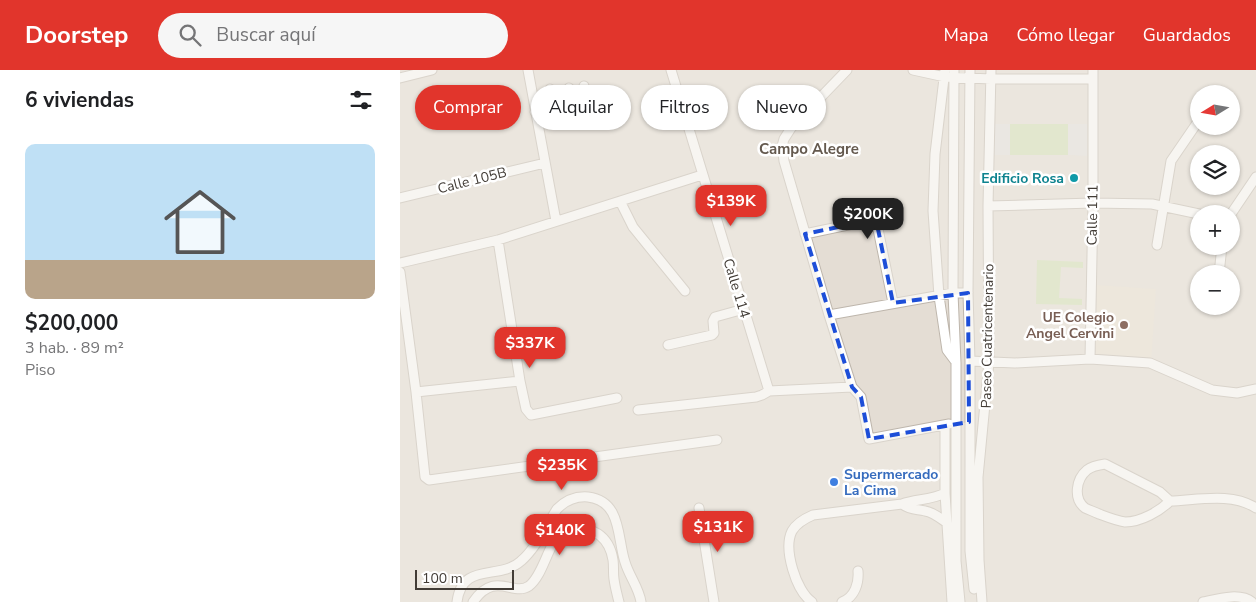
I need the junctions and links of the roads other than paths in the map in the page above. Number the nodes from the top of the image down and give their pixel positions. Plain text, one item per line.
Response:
1 (432, 70) edge
2 (528, 70) edge
3 (671, 70) edge
4 (847, 70) edge
5 (913, 70) edge
6 (950, 74) edge
7 (970, 74) edge
8 (1092, 74) edge
9 (991, 75) edge
10 (400, 78) edge
11 (531, 88) edge
12 (539, 130) edge
13 (1190, 134) edge
14 (545, 162) junction
15 (702, 175) junction
16 (1256, 177) edge
17 (400, 198) edge
18 (620, 200) junction
19 (1093, 202) junction
20 (1237, 205) edge
21 (988, 206) junction
22 (1165, 206) junction
23 (1190, 212) edge
24 (556, 221) junction
25 (805, 234) junction
26 (498, 240) junction
27 (1157, 245) dead end
28 (400, 264) edge
29 (400, 272) edge
30 (685, 291) dead end
31 (968, 292) junction
32 (952, 293) junction
33 (939, 296) junction
34 (893, 303) junction
35 (744, 309) junction
36 (829, 315) junction
37 (668, 345) dead end
38 (1090, 359) junction
39 (970, 360) junction
40 (989, 362) junction
41 (956, 363) junction
42 (520, 381) junction
43 (852, 387) junction
44 (1256, 389) edge
45 (769, 391) junction
46 (416, 392) junction
47 (617, 398) dead end
48 (638, 410) dead end
49 (969, 422) junction
50 (956, 423) junction
51 (945, 425) junction
52 (717, 440) dead end
53 (945, 493) junction
54 (1170, 501) junction
55 (902, 504) junction
56 (699, 508) dead end
57 (1256, 508) edge
58 (947, 522) junction
59 (533, 546) junction
60 (548, 555) junction
61 (858, 571) dead end
62 (958, 583) junction
63 (978, 600) edge
64 (457, 602) edge
65 (473, 602) edge
66 (619, 602) edge
67 (641, 602) edge
68 (714, 602) edge
69 (812, 602) edge
70 (842, 602) edge
71 (952, 602) edge
72 (960, 602) edge
73 (1203, 602) edge
74 (1252, 602) edge

1 - 10 street
2 - 11 street
3 - 15 street, Calle 114
4 - 25 street
5 - 6 street
6 - 7 street
6 - 32 street
6 - 33 street
7 - 9 street
7 - 31 street, Paseo Cuatricentenario
8 - 9 street
8 - 19 street, Calle 111
9 - 21 street, Paseo Cuatricentenario
12 - 14 street
13 - 22 street
14 - 17 street, Calle 105B
14 - 24 street
15 - 18 street
15 - 35 street, Calle 114
16 - 20 street
18 - 24 street
18 - 30 street
19 - 21 street
19 - 22 street
19 - 38 street, Calle 111
21 - 40 street, Paseo Cuatricentenario
22 - 23 street
22 - 27 street
24 - 26 street
25 - 34 street
25 - 36 street
26 - 28 street
26 - 42 street
29 - 46 street
31 - 32 street
31 - 39 street, Paseo Cuatricentenario
32 - 33 street
32 - 41 street
33 - 34 street
33 - 41 street
34 - 36 street
35 - 37 street
35 - 45 street, Calle 114
36 - 43 street
38 - 40 street
38 - 44 street
39 - 40 street
39 - 49 street, Paseo Cuatricentenario
40 - 63 street, Paseo Cuatricentenario
41 - 50 street
42 - 46 street
42 - 47 street
43 - 45 street
43 - 51 street
45 - 48 street
46 - 52 street
49 - 50 street
49 - 63 street, Paseo Cuatricentenario
50 - 51 street
50 - 62 street
51 - 53 street
53 - 55 street
53 - 58 street
54 - 54 street
54 - 57 street
55 - 58 street
55 - 69 street
56 - 68 street
58 - 71 street
59 - 60 street
59 - 64 street
59 - 67 street
60 - 65 street
60 - 66 street
61 - 70 street
62 - 71 street
62 - 72 street
73 - 74 street

